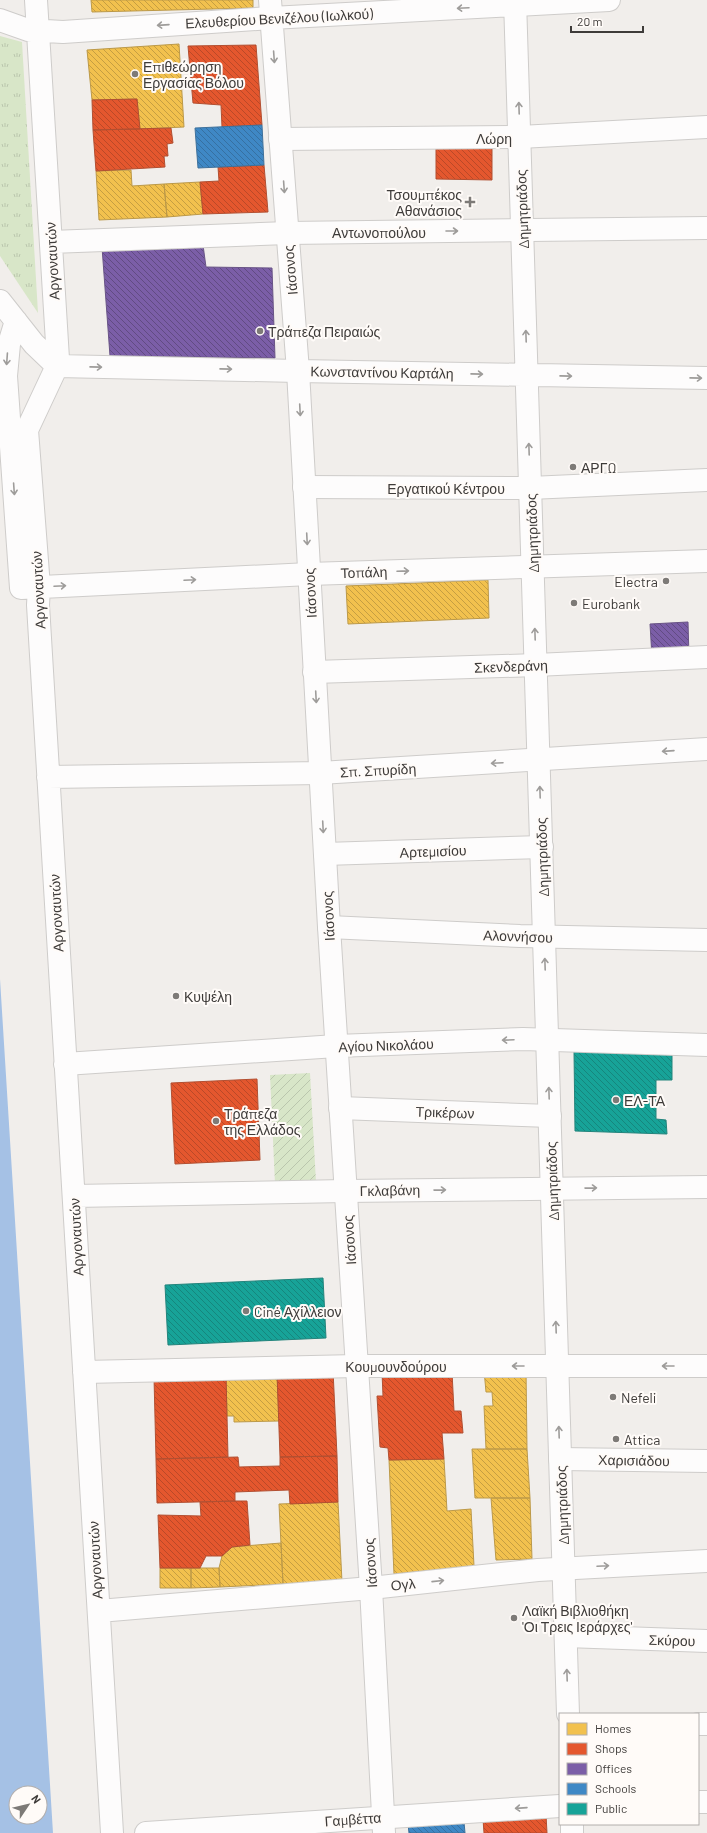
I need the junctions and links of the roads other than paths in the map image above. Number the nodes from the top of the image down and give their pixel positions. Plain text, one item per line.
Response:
1 (36, 0) edge
2 (609, 0) edge
3 (515, 2) edge
4 (271, 9) edge
5 (0, 20) edge
6 (38, 31) junction
7 (707, 127) edge
8 (520, 138) junction
9 (280, 139) junction
10 (707, 228) edge
11 (522, 231) junction
12 (287, 233) junction
13 (51, 242) junction
14 (0, 300) edge
15 (16, 321) junction
16 (57, 366) junction
17 (298, 371) junction
18 (527, 375) junction
19 (707, 378) edge
20 (707, 480) edge
21 (304, 487) junction
22 (530, 488) junction
23 (707, 561) edge
24 (533, 566) junction
25 (309, 574) junction
26 (30, 588) junction
27 (707, 657) edge
28 (536, 665) junction
29 (314, 672) junction
30 (707, 748) edge
31 (539, 761) junction
32 (320, 773) junction
33 (48, 777) junction
34 (542, 847) junction
35 (325, 854) junction
36 (329, 927) junction
37 (544, 937) junction
38 (707, 940) edge
39 (547, 1039) junction
40 (707, 1045) edge
41 (336, 1046) junction
42 (65, 1064) junction
43 (340, 1108) junction
44 (550, 1116) junction
45 (707, 1187) edge
46 (552, 1188) junction
47 (345, 1191) junction
48 (74, 1196) junction
49 (357, 1366) junction
50 (557, 1366) junction
51 (707, 1366) edge
52 (84, 1372) junction
53 (560, 1459) junction
54 (707, 1460) edge
55 (707, 1561) edge
56 (564, 1569) junction
57 (371, 1588) junction
58 (98, 1611) junction
59 (566, 1636) junction
60 (707, 1641) edge
61 (568, 1713) edge
62 (559, 1806) edge
63 (384, 1825) edge
64 (112, 1833) edge
65 (146, 1833) edge

1 - 6 street, Αργοναυτών
2 - 3 street, Ελευθερίου Βενιζέλου (Ιωλκού)
3 -> 4 street, Ελευθερίου Βενιζέλου (Ιωλκού)
8 -> 3 street, Δημητριάδος
4 -> 6 street, Ελευθερίου Βενιζέλου (Ιωλκού)
4 -> 9 street, Ιάσονος
5 - 6 street, Ελευθερίου Βενιζέλου (Ιωλκού)
6 - 13 street, Αργοναυτών
7 - 8 street, Λώρη
8 - 9 street, Λώρη
8 - 11 street, Δημητριάδος
9 -> 12 street, Ιάσονος
10 - 11 street, Αντωνοπούλου
12 -> 11 street, Αντωνοπούλου
18 -> 11 street, Δημητριάδος
12 - 13 street, Αντωνοπούλου
12 - 17 street, Ιάσονος
13 - 16 street, Αργοναυτών
14 - 15 street
15 - 16 street
15 -> 26 street, Αργοναυτών
16 -> 17 street, Κωνσταντίνου Καρτάλη
16 - 26 street, Αργοναυτών
17 -> 18 street, Κωνσταντίνου Καρτάλη
17 -> 21 street, Ιάσονος
18 -> 19 street, Κωνσταντίνου Καρτάλη
22 -> 18 street, Δημητριάδος
20 - 22 street, Εργατικού Κέντρου
21 - 22 street, Εργατικού Κέντρου
21 -> 25 street, Ιάσονος
22 - 24 street, Δημητριάδος
23 - 24 street, Τοπάλη
25 -> 24 street, Τοπάλη
28 -> 24 street, Δημητριάδος
26 -> 25 street, Τοπάλη
25 - 29 street, Ιάσονος
26 - 33 street, Αργοναυτών
27 - 28 street, Σκενδεράνη
28 - 29 street, Σκενδεράνη
28 - 31 street, Δημητριάδος
29 -> 32 street, Ιάσονος
30 -> 31 street, Σπ. Σπυρίδη
31 -> 32 street, Σπ. Σπυρίδη
34 -> 31 street, Δημητριάδος
32 - 33 street, Σπ. Σπυρίδη
32 -> 35 street, Ιάσονος
33 - 42 street, Αργοναυτών
34 - 35 street, Αρτεμισίου
34 - 37 street, Δημητριάδος
35 - 36 street, Ιάσονος
36 - 37 street, Αλοννήσου
36 - 41 street, Ιάσονος
37 - 38 street, Αλοννήσου
39 -> 37 street, Δημητριάδος
39 - 40 street, Αγίου Νικολάου
39 -> 41 street, Αγίου Νικολάου
44 -> 39 street, Δημητριάδος
41 - 42 street, Αγίου Νικολάου
41 - 43 street, Ιάσονος
42 - 48 street, Αργοναυτών
43 - 44 street, Τρικέρων
43 - 47 street, Ιάσονος
44 - 46 street, Δημητριάδος
46 -> 45 street, Γκλαβάνη
47 -> 46 street, Γκλαβάνη
50 -> 46 street, Δημητριάδος
47 - 48 street, Γκλαβάνη
47 - 49 street, Ιάσονος
48 - 52 street, Αργοναυτών
50 -> 49 street, Κουμουνδούρου
49 - 52 street, Κουμουνδούρου
49 - 57 street, Ιάσονος
51 -> 50 street, Κουμουνδούρου
53 -> 50 street, Δημητριάδος
52 - 58 street, Αργοναυτών
53 - 54 street, Χαρισιάδου
53 - 56 street, Δημητριάδος
56 -> 55 street, Ογλ
57 -> 56 street, Ογλ
56 - 59 street, Δημητριάδος
57 - 58 street, Ογλ
57 - 63 street, Ιάσονος
58 - 64 street, Αργοναυτών
59 - 60 street, Σκύρου
61 -> 59 street, Δημητριάδος
62 -> 63 street, Γαμβέττα
63 - 65 street, Γαμβέττα

